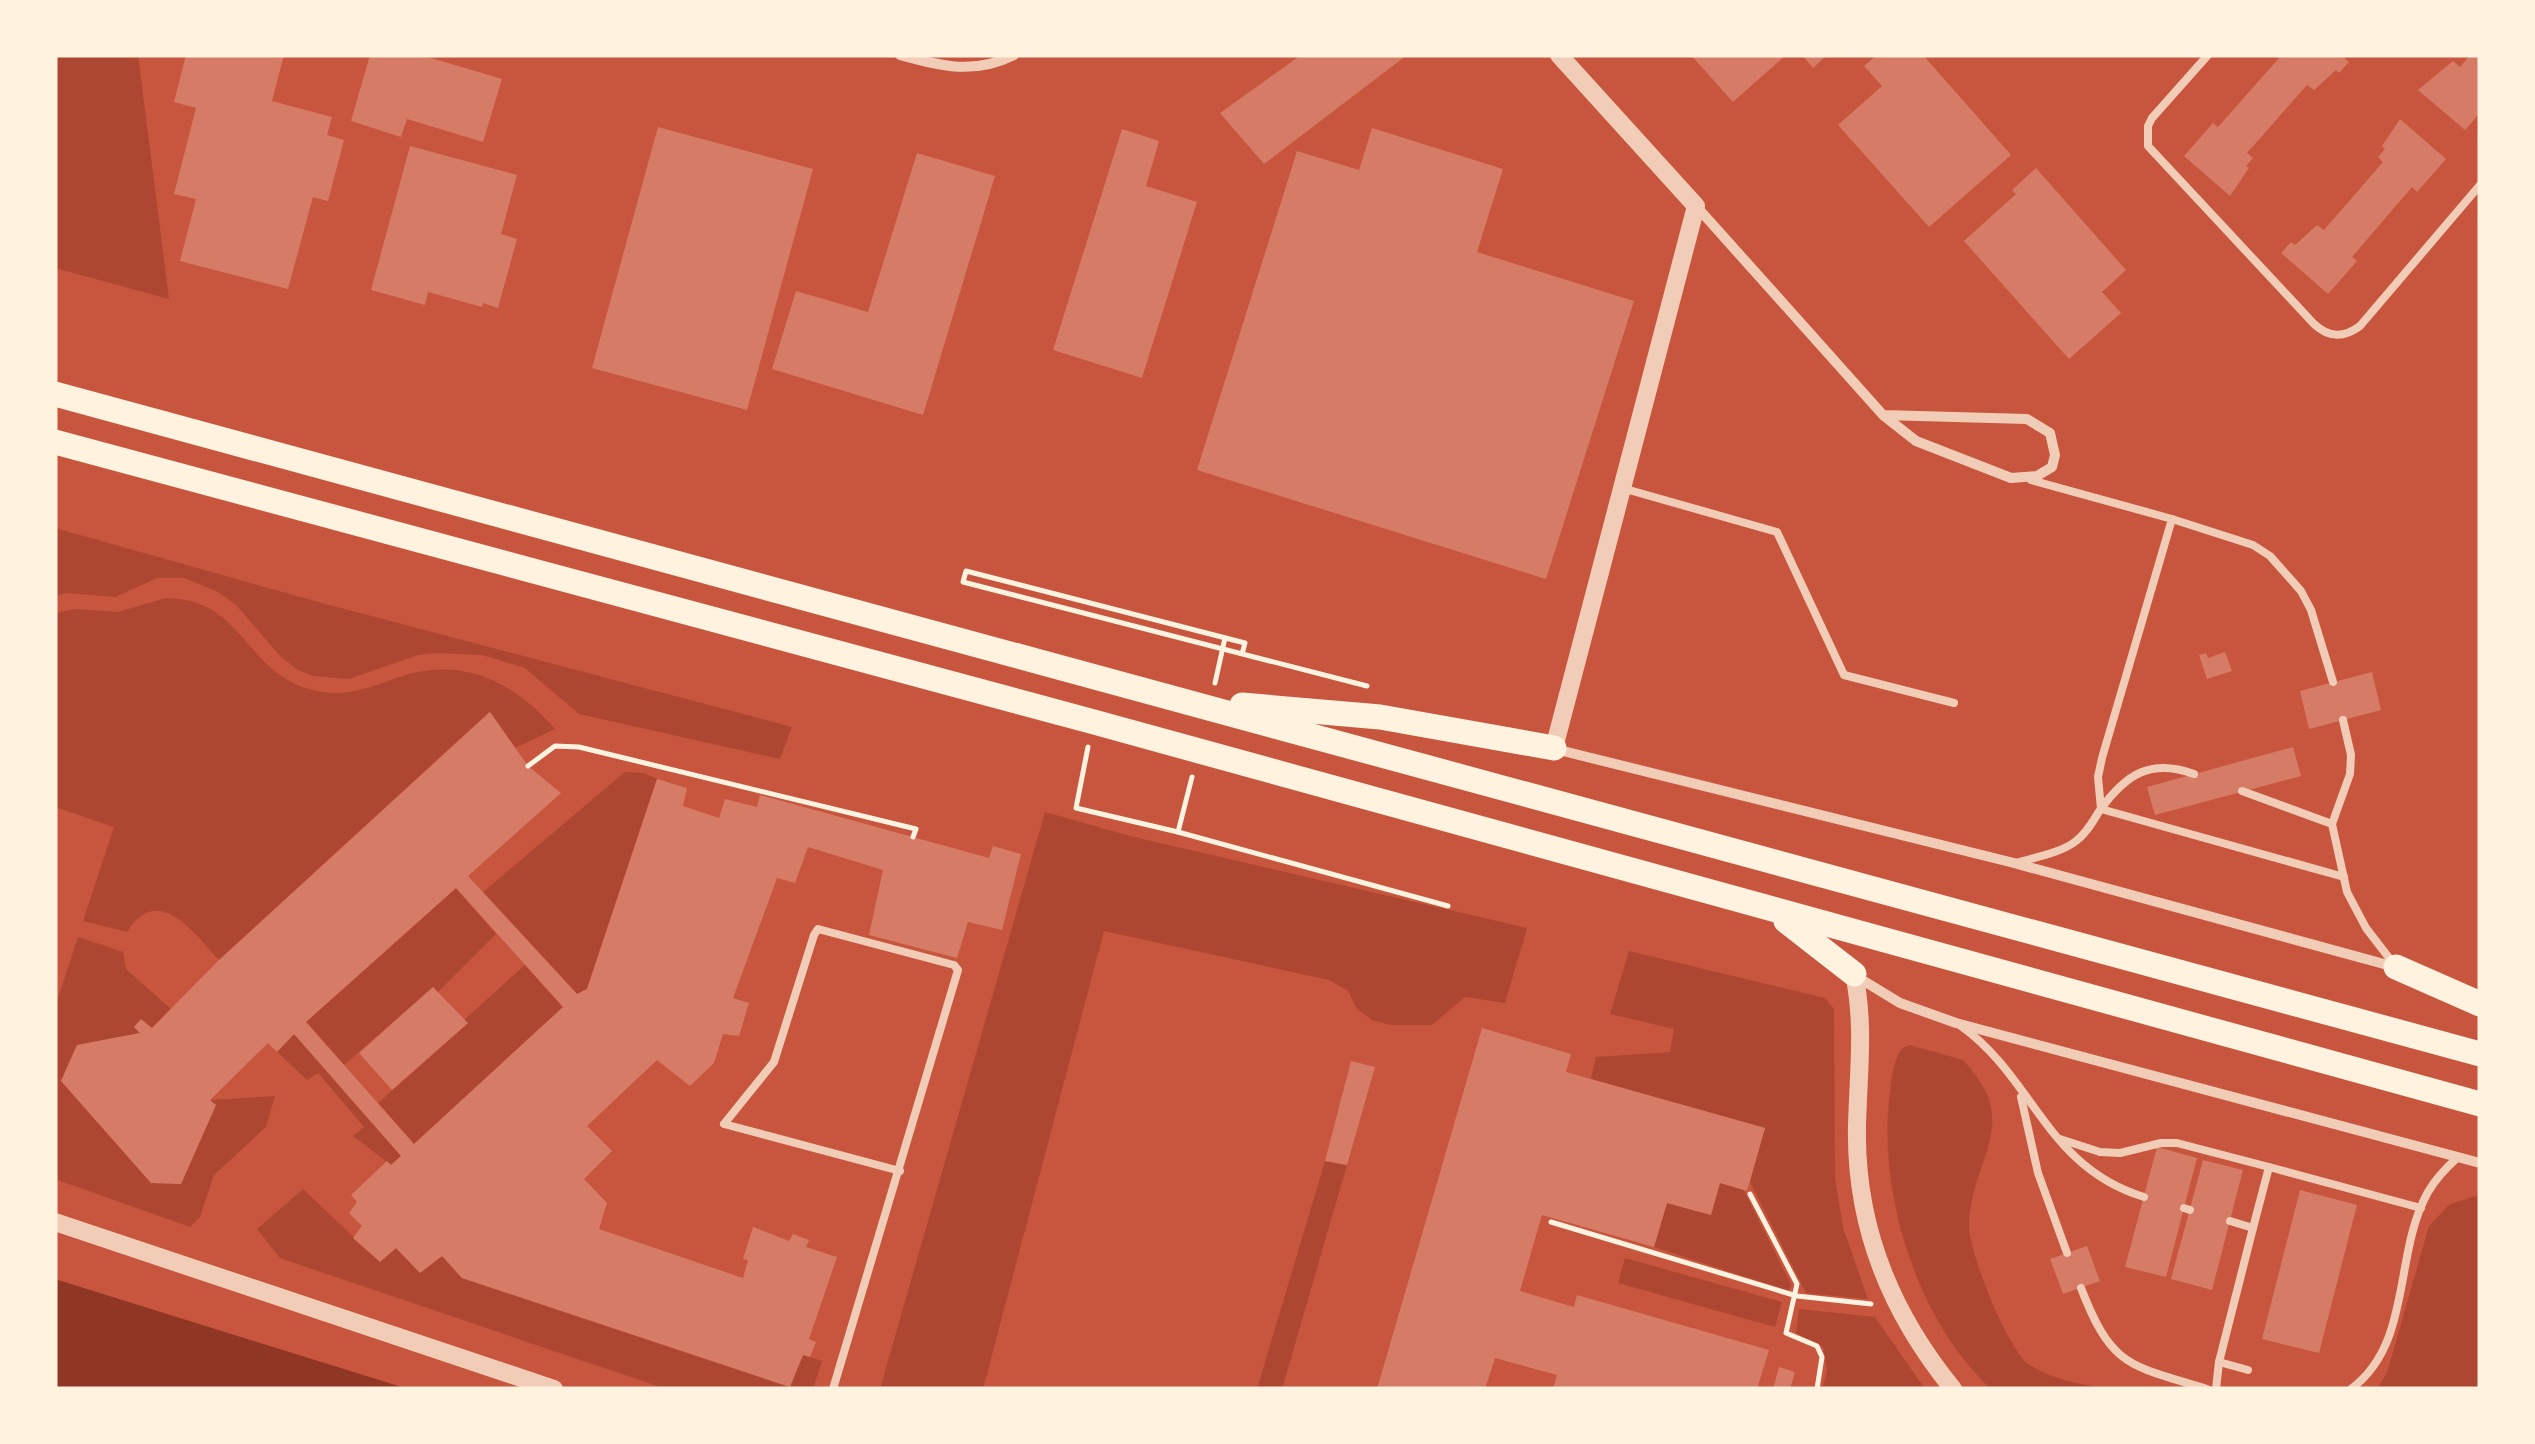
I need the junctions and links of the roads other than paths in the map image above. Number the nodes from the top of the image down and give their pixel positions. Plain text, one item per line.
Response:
1 (900, 55) edge
2 (1014, 55) edge
3 (1560, 55) edge
4 (2208, 55) edge
5 (2480, 185) edge
6 (1696, 206) junction
7 (55, 394) edge
8 (1882, 415) junction
9 (55, 442) edge
10 (2026, 479) junction
11 (1622, 488) junction
12 (2172, 520) junction
13 (2333, 682) dead end
14 (1188, 702) junction
15 (1954, 703) dead end
16 (2343, 720) dead end
17 (1554, 748) junction
18 (2194, 774) dead end
19 (2242, 792) dead end
20 (2101, 808) junction
21 (2332, 824) junction
22 (2014, 864) junction
23 (2344, 877) junction
24 (1774, 912) junction
25 (2396, 967) junction
26 (1854, 974) junction
27 (2480, 1004) edge
28 (1956, 1023) junction
29 (2480, 1054) edge
30 (2020, 1092) junction
31 (2480, 1104) edge
32 (2054, 1137) junction
33 (2458, 1157) junction
34 (2480, 1162) edge
35 (2269, 1167) junction
36 (900, 1171) junction
37 (2144, 1197) dead end
38 (2421, 1208) junction
39 (2230, 1221) dead end
40 (55, 1222) edge
41 (2253, 1228) junction
42 (2068, 1253) dead end
43 (2081, 1288) dead end
44 (2219, 1362) junction
45 (2248, 1370) dead end
46 (554, 1389) edge
47 (833, 1389) edge
48 (1953, 1389) edge
49 (2207, 1389) edge
50 (2216, 1389) edge
51 (2350, 1389) edge

1 - 2 street
3 - 6 street
4 - 5 lane
6 - 8 street
6 - 11 street
7 - 14 main road
8 - 10 street
8 - 10 street
9 - 24 main road
10 - 12 lane
11 - 15 lane
11 - 17 street
12 - 13 lane
12 - 20 lane
14 - 17 main road
14 - 29 main road
16 - 21 lane
17 - 22 street
18 - 20 lane
19 - 21 lane
20 - 22 lane
20 - 23 lane
21 - 23 lane
22 - 25 street
23 - 25 lane
24 - 26 main road
24 - 31 main road
25 - 27 main road
26 - 28 street
26 - 48 street
28 - 30 lane
28 - 33 street
30 - 32 lane
30 - 42 lane
32 - 35 lane
32 - 37 lane
33 - 34 street
33 - 38 lane
35 - 38 lane
35 - 41 lane
36 - 36 lane
36 - 47 lane
38 - 51 lane
39 - 41 lane
40 - 46 street
41 - 44 lane
43 - 49 lane
44 - 45 lane
44 - 50 lane

